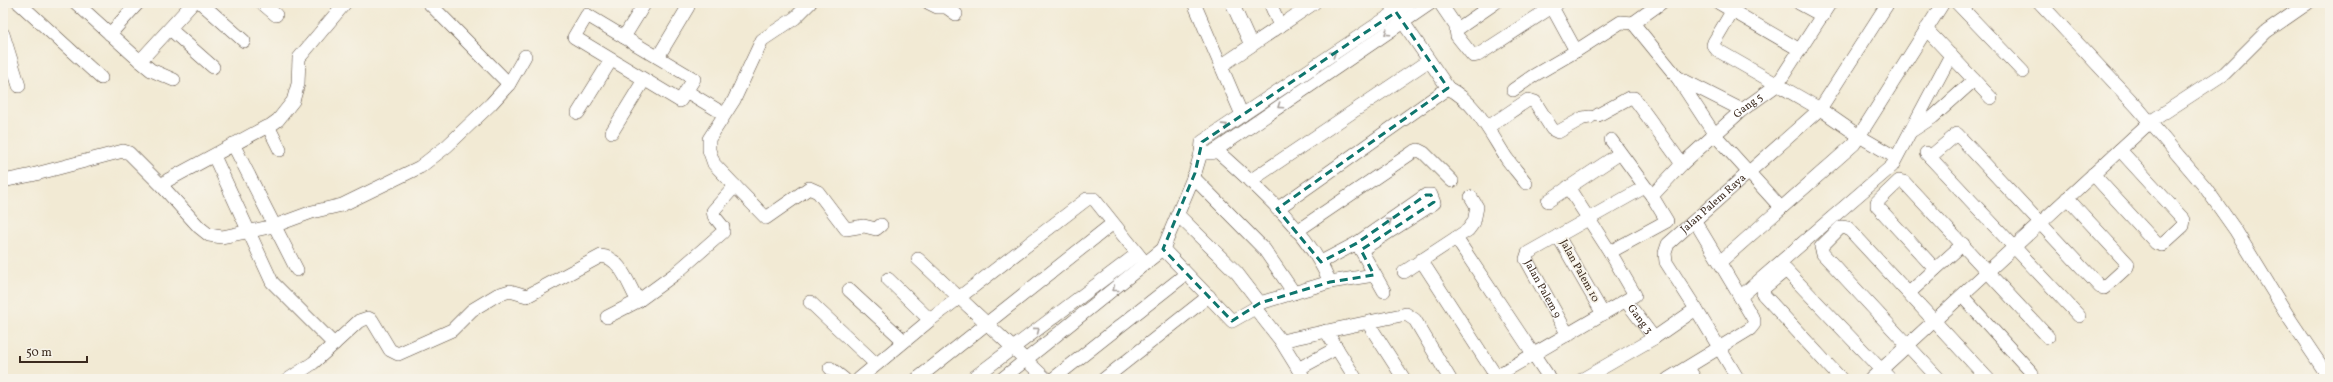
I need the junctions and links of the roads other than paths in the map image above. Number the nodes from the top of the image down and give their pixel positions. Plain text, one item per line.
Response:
1 (138, 3) edge
2 (193, 3) edge
3 (201, 3) edge
4 (262, 3) edge
5 (345, 3) edge
6 (429, 3) edge
7 (645, 3) edge
8 (810, 3) edge
9 (929, 3) edge
10 (1194, 3) edge
11 (1232, 3) edge
12 (1270, 3) edge
13 (1409, 3) edge
14 (1431, 3) edge
15 (1440, 3) edge
16 (1495, 3) edge
17 (1661, 3) edge
18 (1719, 3) edge
19 (1799, 3) edge
20 (1830, 3) edge
21 (1888, 3) edge
22 (1943, 3) edge
23 (1957, 3) edge
24 (2040, 3) edge
25 (2308, 3) edge
26 (79, 4) edge
27 (1310, 4) edge
28 (23, 5) edge
29 (1555, 5) edge
30 (688, 7) dead end
31 (1735, 7) edge
32 (1396, 12) edge
33 (956, 14) dead end
34 (276, 15) dead end
35 (1823, 16) junction
36 (1633, 23) junction
37 (1280, 26) junction
38 (170, 28) junction
39 (1457, 28) junction
40 (1926, 29) junction
41 (3, 34) edge
42 (110, 34) junction
43 (624, 37) junction
44 (244, 41) dead end
45 (1251, 45) junction
46 (1800, 50) junction
47 (1576, 51) junction
48 (1951, 55) junction
49 (525, 56) dead end
50 (658, 57) junction
51 (610, 60) junction
52 (140, 61) junction
53 (1428, 61) junction
54 (1221, 66) junction
55 (214, 67) dead end
56 (2024, 72) dead end
57 (1677, 76) junction
58 (101, 78) dead end
59 (174, 80) dead end
60 (644, 80) junction
61 (1974, 80) junction
62 (509, 84) junction
63 (1777, 85) junction
64 (18, 86) dead end
65 (1448, 88) junction
66 (1513, 90) dead end
67 (686, 91) junction
68 (1991, 98) dead end
69 (1820, 109) junction
70 (1742, 110) junction
71 (578, 113) dead end
72 (724, 114) junction
73 (1242, 115) junction
74 (2150, 122) junction
75 (1488, 127) junction
76 (267, 128) junction
77 (612, 132) dead end
78 (1910, 132) junction
79 (1715, 135) junction
80 (1859, 136) junction
81 (1611, 140) dead end
82 (233, 144) junction
83 (280, 150) dead end
84 (1216, 150) junction
85 (2120, 150) junction
86 (1201, 153) junction
87 (1620, 154) junction
88 (214, 156) junction
89 (1895, 157) junction
90 (1682, 164) junction
91 (1749, 173) junction
92 (2093, 174) junction
93 (1193, 177) junction
94 (3, 180) edge
95 (1250, 181) junction
96 (1452, 181) dead end
97 (1526, 183) dead end
98 (162, 186) junction
99 (735, 186) junction
100 (1568, 187) junction
101 (1647, 192) junction
102 (1471, 197) dead end
103 (2067, 198) junction
104 (1548, 201) dead end
105 (1781, 208) junction
106 (1277, 209) junction
107 (1178, 216) junction
108 (1588, 220) junction
109 (1695, 221) junction
110 (1667, 222) junction
111 (2040, 223) junction
112 (1112, 224) junction
113 (881, 225) dead end
114 (274, 226) junction
115 (1297, 231) junction
116 (248, 232) junction
117 (1678, 235) junction
118 (1558, 236) junction
119 (1456, 238) junction
120 (1962, 244) junction
121 (1359, 246) junction
122 (2014, 247) junction
123 (1163, 249) junction
124 (1610, 252) junction
125 (1137, 254) junction
126 (918, 259) dead end
127 (1421, 260) junction
128 (1321, 262) junction
129 (1720, 262) junction
130 (1146, 264) junction
131 (1935, 269) junction
132 (297, 270) dead end
133 (1988, 271) junction
134 (1404, 272) dead end
135 (1186, 274) junction
136 (1374, 275) junction
137 (888, 279) dead end
138 (1330, 282) junction
139 (850, 290) dead end
140 (1384, 291) dead end
141 (1294, 292) junction
142 (1909, 293) junction
143 (1209, 296) junction
144 (1962, 296) junction
145 (1740, 297) junction
146 (961, 298) junction
147 (638, 301) junction
148 (1626, 301) junction
149 (810, 302) dead end
150 (1258, 305) junction
151 (1696, 309) junction
152 (1603, 314) junction
153 (2079, 316) dead end
154 (607, 317) dead end
155 (930, 320) junction
156 (1934, 321) junction
157 (1368, 323) junction
158 (987, 324) junction
159 (1326, 330) junction
160 (1568, 335) junction
161 (1654, 338) junction
162 (2048, 338) dead end
163 (1281, 341) junction
164 (904, 342) junction
165 (334, 344) junction
166 (1908, 346) junction
167 (1014, 348) junction
168 (1337, 348) junction
169 (1719, 348) junction
170 (1534, 354) junction
171 (1026, 360) junction
172 (876, 364) junction
173 (830, 368) dead end
174 (1692, 373) edge
175 (2032, 373) dead end
176 (1886, 374) edge
177 (1494, 378) edge
178 (289, 379) edge
179 (844, 379) edge
180 (859, 379) edge
181 (918, 379) edge
182 (972, 379) edge
183 (1002, 379) edge
184 (1046, 379) edge
185 (1053, 379) edge
186 (1104, 379) edge
187 (1356, 379) edge
188 (1404, 379) edge
189 (1450, 379) edge
190 (1550, 379) edge
191 (1583, 379) edge
192 (1668, 379) edge
193 (1738, 379) edge
194 (1841, 379) edge
195 (1871, 379) edge
196 (1939, 379) edge
197 (1988, 379) edge
198 (2330, 379) edge

1 - 42 street
2 - 38 street
3 - 44 street
4 - 34 street
5 - 76 street
6 - 62 street
7 - 43 street
8 - 72 street
9 - 33 street
10 - 54 street
11 - 45 street
12 - 37 street
13 - 32 street
14 - 32 street
15 - 39 street
16 - 39 street
17 - 36 street
18 - 31 street
19 - 35 street
20 - 35 street, Gang 5
21 - 69 street, Jalan Palem Raya
22 - 40 street
23 - 56 street
24 - 74 street
25 - 74 street
26 - 42 street
27 - 37 street
28 - 58 street
29 - 39 street
29 - 47 street
30 - 50 street
31 - 46 street
31 - 63 street
32 - 53 street
73 -> 32 street
32 -> 84 street
35 - 46 street, Gang 5
36 - 47 street
36 - 57 street
37 - 45 street
38 - 52 street
38 - 55 street
40 - 48 street
40 - 80 street
41 - 64 street
42 - 52 street
43 - 50 street
43 - 51 street
45 - 54 street
46 - 63 street, Gang 5
47 - 66 street
48 - 61 street
48 - 78 street
49 - 62 street
50 - 67 street
51 - 60 street
51 - 71 street
52 - 59 street
53 - 65 street
53 - 95 street
54 - 73 street
57 - 70 street
57 - 79 street
60 - 67 street
60 - 77 street
61 - 68 street
61 - 78 street
62 - 114 street
63 - 69 street
63 - 70 street, Gang 5
65 - 75 street
65 - 106 street
67 - 72 street
69 - 80 street
69 - 91 street, Jalan Palem Raya
70 - 79 street, Gang 5
72 - 99 street
86 -> 73 street
74 - 85 street
74 - 198 street
75 - 90 street
75 - 97 street
76 - 82 street
76 - 83 street
78 - 89 street
79 - 90 street, Gang 5
79 - 91 street
80 - 89 street
80 - 105 street
81 - 87 street
82 - 88 street
82 - 114 street
84 - 86 street
84 - 95 street
85 - 92 street
85 - 92 street
86 - 93 street
87 - 100 street
87 - 101 street
88 - 98 street
88 - 116 street
89 - 145 street
90 - 101 street, Gang 5
91 - 105 street
91 - 109 street, Jalan Palem Raya
92 - 103 street
93 - 107 street
93 - 141 street
94 - 98 street
95 - 106 street
96 - 115 street
98 - 116 street
99 - 113 street
99 - 147 street
100 - 104 street
100 - 108 street
101 - 108 street, Jalan Palem 10
101 - 110 street
102 - 119 street
103 - 111 street
103 - 111 street
105 - 129 street
106 - 115 street
107 - 123 street
107 - 150 street
108 - 118 street, Jalan Palem 10
108 - 124 street
109 - 117 street, Jalan Palem Raya
109 - 129 street
110 - 117 street
110 - 124 street
111 - 122 street
111 - 122 street
112 - 125 street
112 - 146 street
112 - 158 street
114 - 116 street
114 - 132 street
115 - 128 street
116 - 165 street
117 - 151 street, Jalan Palem Raya
118 - 152 street, Jalan Palem 10
118 - 160 street, Jalan Palem 9
119 - 127 street
119 - 170 street
120 - 131 street
120 - 131 street
120 - 133 street
121 -> 121 street
121 - 128 street
121 - 136 street
122 - 133 street
122 - 153 street
123 - 130 street
123 - 135 street
124 - 148 street
125 - 130 street
167 -> 125 street
126 - 146 street
127 - 134 street
127 - 177 street
128 - 138 street
129 - 145 street
130 -> 171 street
131 - 142 street
133 - 144 street
133 - 162 street
135 - 143 street
135 - 185 street
136 - 138 street
136 - 140 street
137 - 155 street
138 - 141 street
139 - 164 street
141 - 150 street
142 - 156 street
142 - 166 street
143 - 150 street
143 - 186 street
144 - 156 street
144 - 175 street
145 - 169 street
146 - 155 street
146 - 158 street
147 - 154 street
147 - 165 street
148 - 152 street
148 - 161 street, Gang 3
149 - 172 street
150 - 163 street
151 - 161 street
151 - 169 street, Jalan Palem Raya
152 - 160 street
155 - 164 street
156 - 166 street
156 - 197 street
157 - 159 street
157 - 188 street
157 - 189 street
158 - 167 street
158 - 181 street
159 - 163 street
159 - 168 street
160 - 170 street
161 - 191 street
163 - 168 street
164 - 172 street
165 - 178 street
166 - 176 street
166 - 196 street
167 - 171 street
167 - 182 street
168 - 187 street
169 - 174 street
169 - 193 street, Jalan Palem Raya
170 - 177 street
170 - 190 street
171 - 183 street
171 - 184 street
172 - 180 street
173 - 179 street
174 - 192 street
176 - 194 street
176 - 195 street

